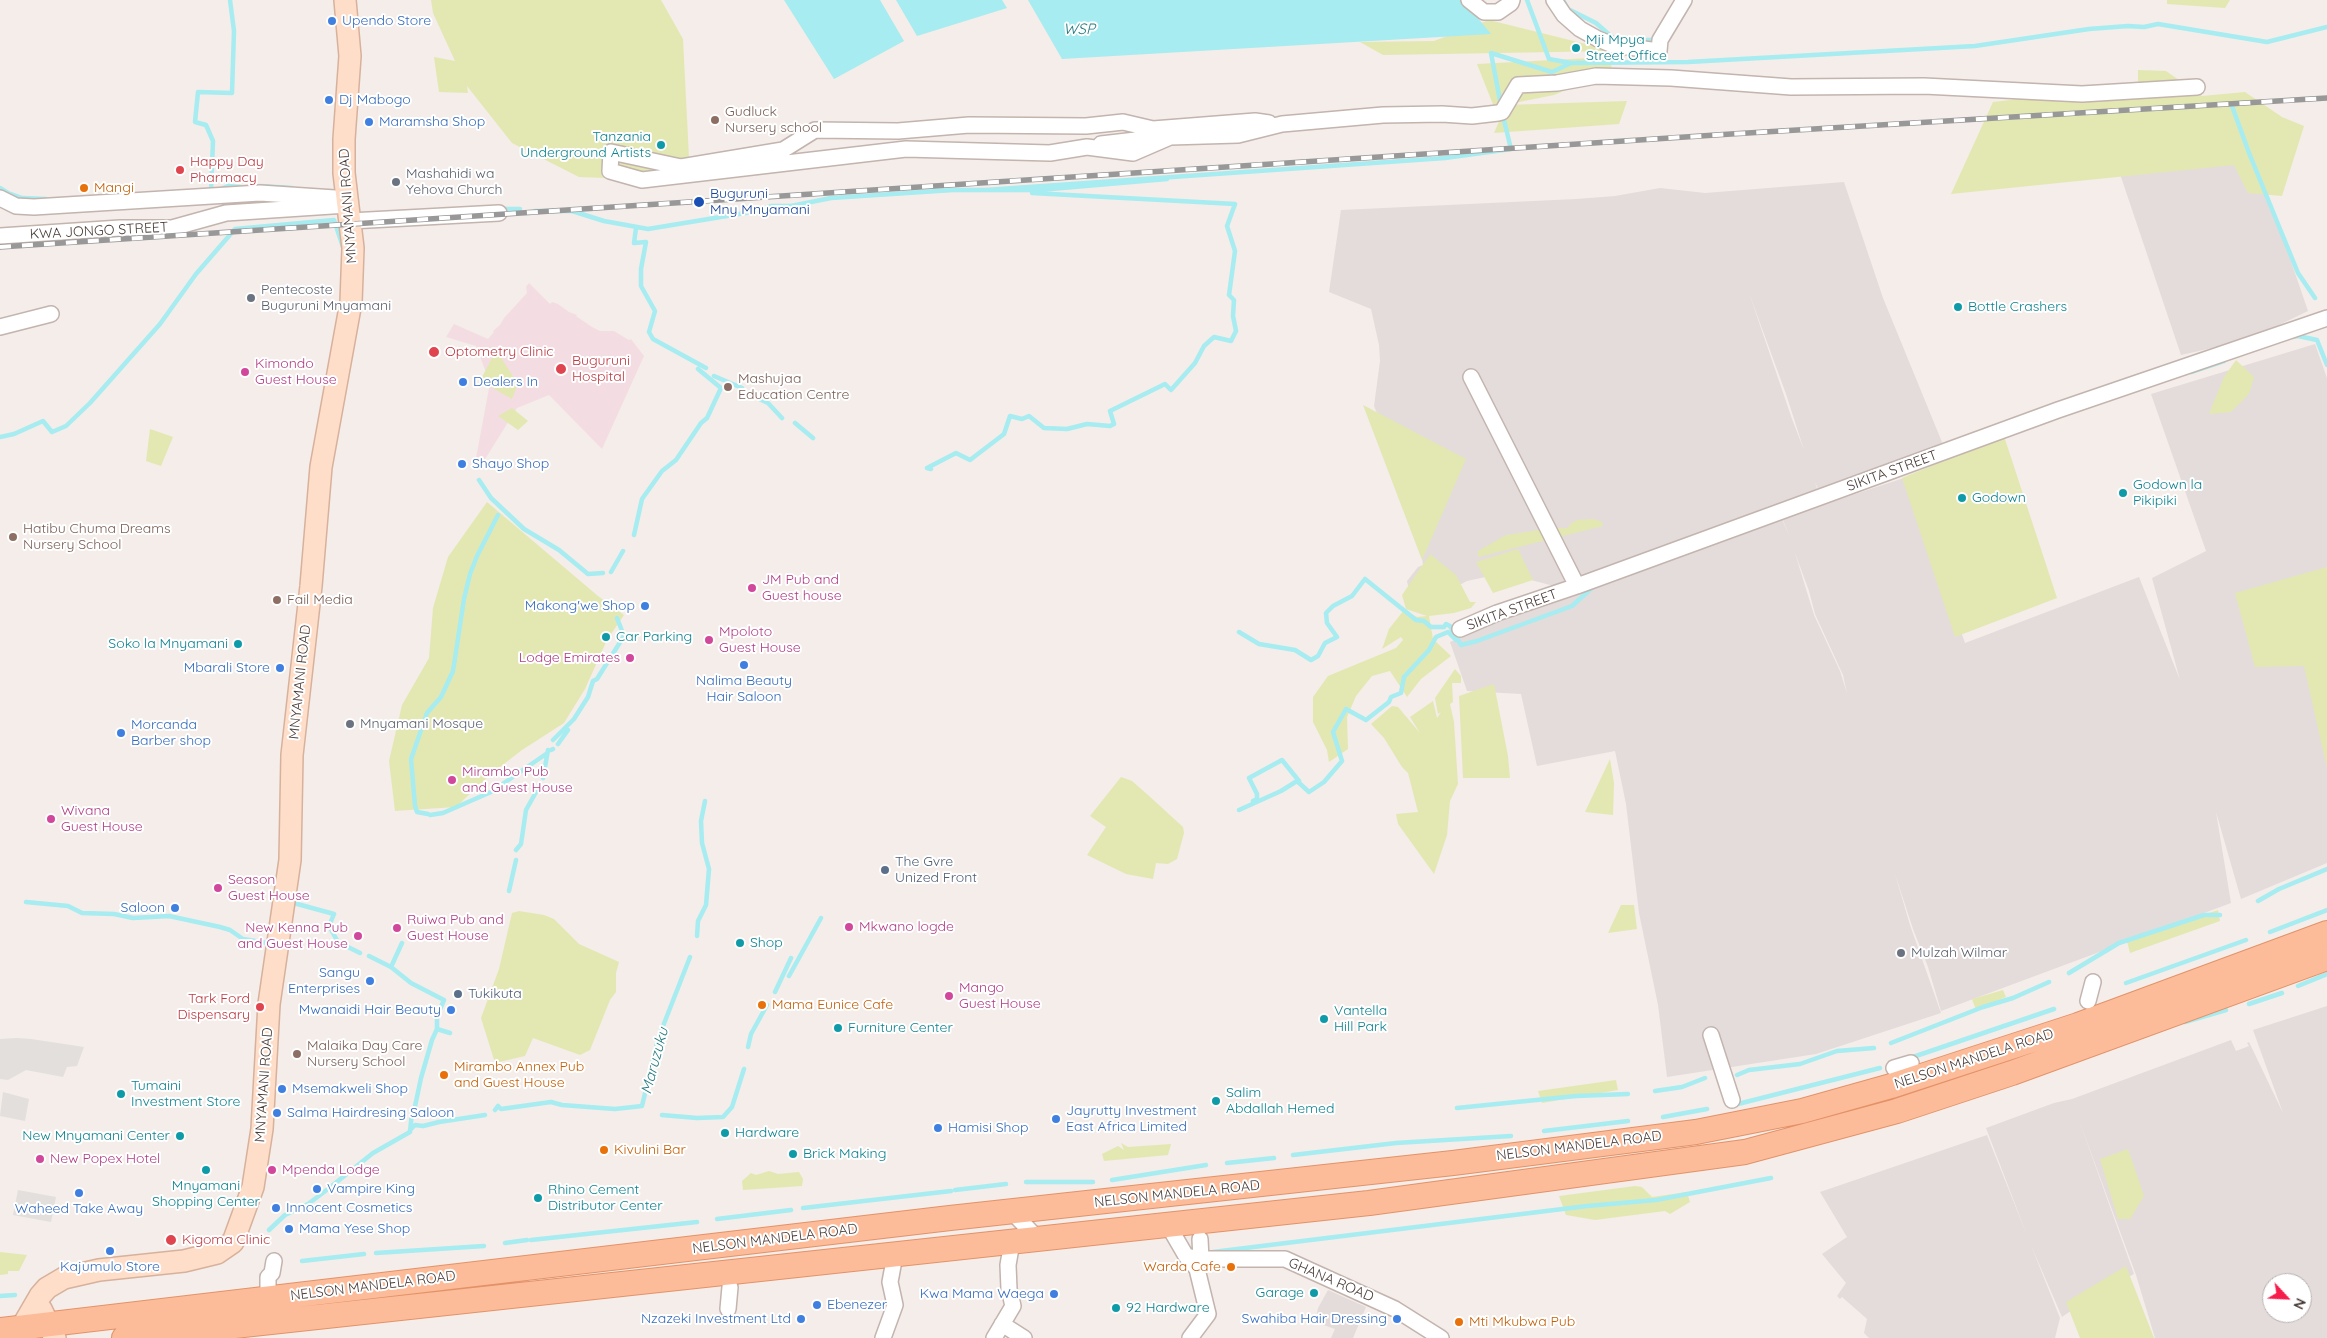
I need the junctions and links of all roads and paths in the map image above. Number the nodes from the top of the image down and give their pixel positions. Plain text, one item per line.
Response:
1 (345, 0) edge
2 (1468, 0) edge
3 (1512, 0) edge
4 (1684, 0) edge
5 (1553, 1) edge
6 (2196, 87) dead end
7 (1282, 124) junction
8 (1153, 129) junction
9 (1087, 147) junction
10 (0, 198) edge
11 (348, 208) junction
12 (499, 213) dead end
13 (0, 236) edge
14 (52, 314) dead end
15 (2327, 318) edge
16 (0, 327) edge
17 (1471, 377) dead end
18 (1577, 586) junction
19 (1460, 629) dead end
20 (2327, 933) edge
21 (2327, 958) edge
22 (2094, 982) dead end
23 (2088, 1001) dead end
24 (1711, 1035) dead end
25 (1911, 1063) dead end
26 (1894, 1068) dead end
27 (1732, 1100) dead end
28 (1013, 1212) junction
29 (1168, 1225) junction
30 (1038, 1239) junction
31 (1200, 1240) dead end
32 (1012, 1242) junction
33 (895, 1255) junction
34 (1194, 1257) junction
35 (274, 1261) dead end
36 (730, 1287) dead end
37 (268, 1298) junction
38 (38, 1302) junction
39 (728, 1310) dead end
40 (1002, 1324) junction
41 (15, 1331) edge
42 (53, 1331) edge
43 (124, 1338) edge
44 (883, 1338) edge
45 (994, 1338) edge
46 (1024, 1338) edge
47 (1190, 1338) edge
48 (1441, 1338) edge

1 - 11 street, MNYAMANI ROAD
2 - 3 street
4 - 5 street
6 - 7 street
7 - 8 street
7 - 9 street
8 - 9 street
8 - 9 street
10 - 11 street, KWA JONGO STREET
11 - 12 street
11 - 13 street, KWA JONGO STREET
11 - 38 street, MNYAMANI ROAD
14 - 16 street
15 - 18 street, SIKITA STREET
17 - 18 street
18 - 19 street, SIKITA STREET
20 - 28 main road, NELSON MANDELA ROAD
21 - 29 main road, NELSON MANDELA ROAD
22 - 23 street
24 - 27 street
25 - 26 street
28 - 30 street
28 - 37 main road, NELSON MANDELA ROAD
29 - 30 main road, NELSON MANDELA ROAD
29 - 34 street
30 - 32 main road, NELSON MANDELA ROAD
31 - 34 street
32 - 33 main road, NELSON MANDELA ROAD
32 - 40 street
33 - 43 main road, NELSON MANDELA ROAD
33 - 44 street
34 - 47 street
34 - 48 street, GHANA ROAD
35 - 37 street
36 - 39 street
37 - 42 main road, NELSON MANDELA ROAD
38 - 41 street
38 - 42 street
40 - 45 street
40 - 46 street
41 - 42 main road, NELSON MANDELA ROAD

